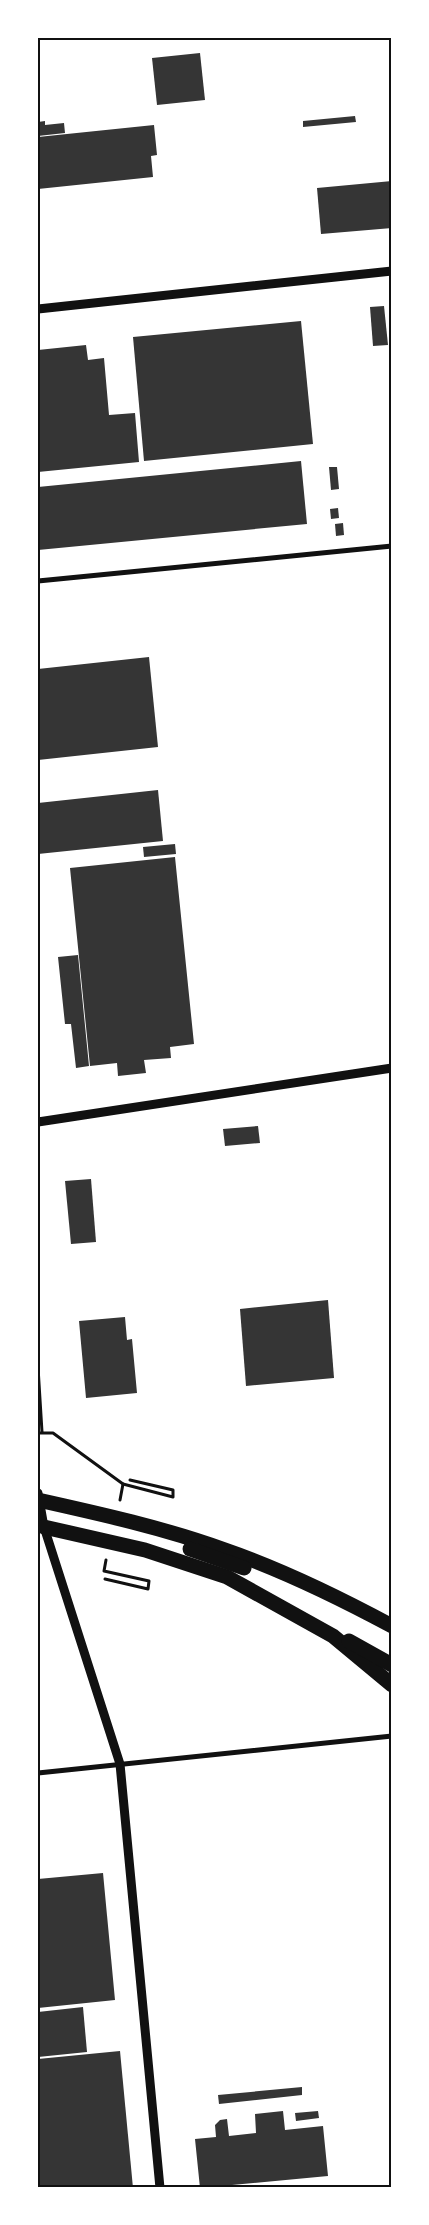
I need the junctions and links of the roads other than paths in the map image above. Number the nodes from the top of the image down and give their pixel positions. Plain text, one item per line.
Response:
1 (392, 272) edge
2 (38, 309) edge
3 (392, 546) edge
4 (38, 581) edge
5 (392, 1068) edge
6 (38, 1122) edge
7 (38, 1502) edge
8 (40, 1528) edge
9 (229, 1570) junction
10 (392, 1626) edge
11 (392, 1665) edge
12 (392, 1685) edge
13 (392, 1736) edge
14 (120, 1764) junction
15 (38, 1773) edge
16 (160, 2188) edge

1 - 2 street
3 - 4 street
5 - 6 street
7 - 8 street
7 - 9 highway
7 - 10 highway
8 - 9 highway
8 - 11 highway
8 - 14 street
9 - 10 highway
9 - 12 highway
13 - 14 street
14 - 15 street
14 - 16 street

